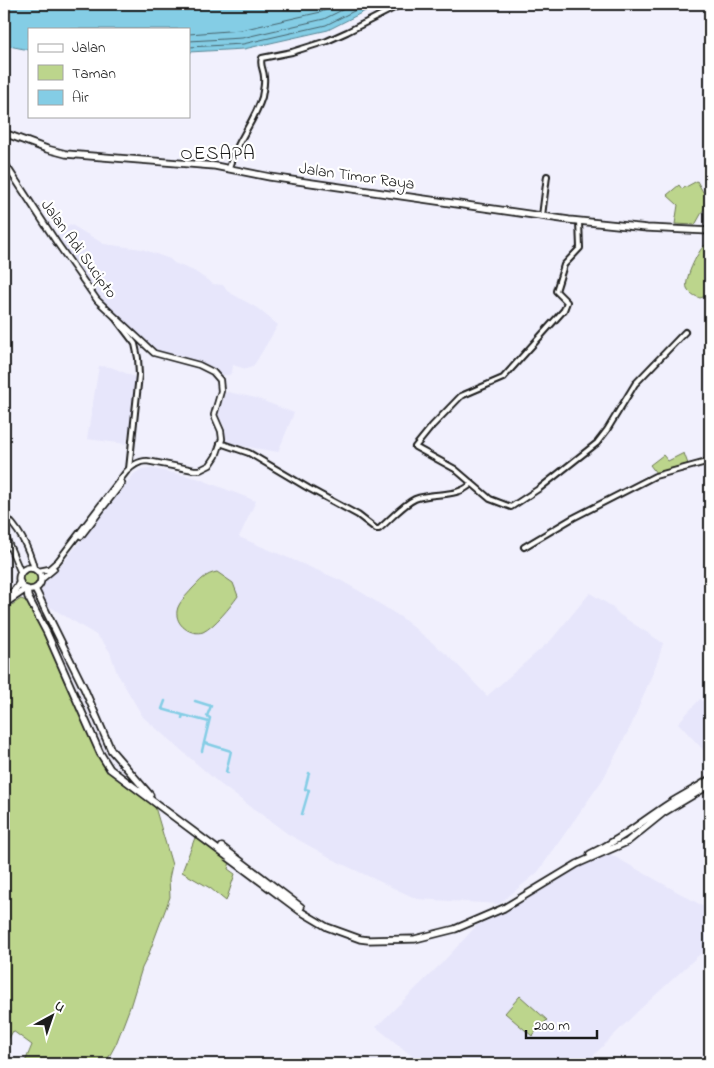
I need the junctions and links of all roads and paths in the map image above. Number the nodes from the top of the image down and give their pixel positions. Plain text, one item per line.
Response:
1 (402, 4) edge
2 (4, 133) edge
3 (4, 162) edge
4 (229, 168) junction
5 (547, 176) dead end
6 (542, 216) junction
7 (579, 221) junction
8 (710, 231) edge
9 (115, 317) junction
10 (685, 332) dead end
11 (220, 443) junction
12 (710, 461) edge
13 (128, 471) junction
14 (471, 484) junction
15 (4, 515) edge
16 (4, 533) edge
17 (524, 547) dead end
18 (36, 570) junction
19 (20, 574) junction
20 (42, 579) junction
21 (20, 582) junction
22 (26, 589) junction
23 (36, 589) junction
24 (4, 599) edge
25 (4, 604) edge
26 (130, 774) junction
27 (710, 779) edge
28 (125, 780) junction
29 (710, 785) edge
30 (625, 839) junction
31 (273, 888) junction

1 - 4 street
2 - 4 highway, Jalan Timor Raya
3 - 9 main road, Jalan Adi Sucipto
4 - 6 highway, Jalan Timor Raya
5 - 6 street
6 - 7 highway, Jalan Timor Raya
7 - 8 highway, Jalan Timor Raya
7 - 14 street
9 - 11 main road, Jalan Adi Sucipto
9 - 13 street
10 - 14 street
11 - 13 main road
11 - 14 street
12 - 17 street
13 - 18 main road
13 - 20 main road
15 - 18 main road
16 - 19 main road
18 - 19 highway
18 - 20 highway
19 - 21 highway
20 - 23 highway
21 - 22 highway
21 - 24 highway
22 - 23 highway
22 - 25 highway
22 - 28 highway
23 - 26 highway
26 - 28 highway
26 - 31 highway
27 - 30 highway
28 - 31 highway
29 - 30 highway
30 - 31 highway

